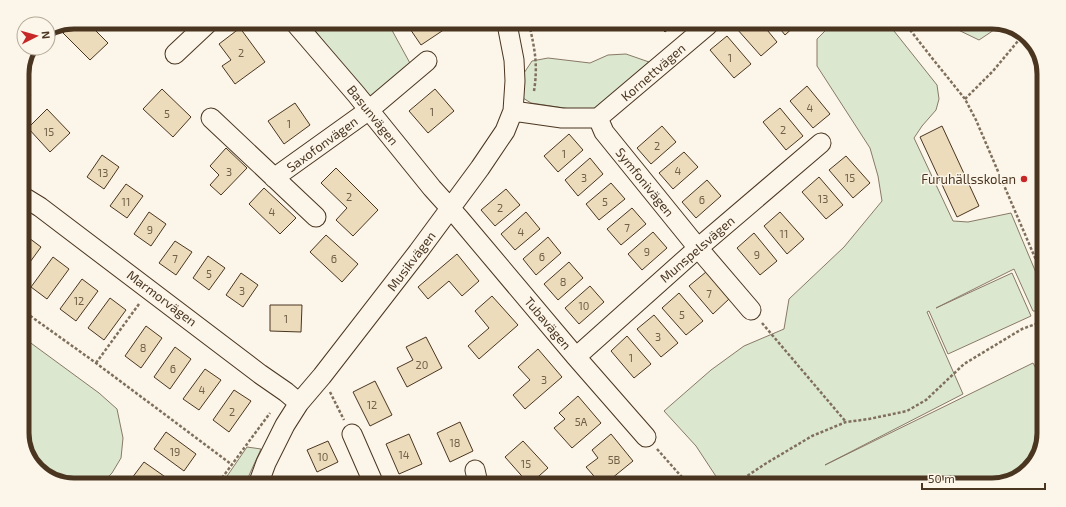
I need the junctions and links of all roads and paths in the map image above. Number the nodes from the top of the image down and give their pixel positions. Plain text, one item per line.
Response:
1 (202, 29) edge
2 (300, 29) edge
3 (508, 29) edge
4 (703, 29) edge
5 (909, 29) edge
6 (1020, 39) edge
7 (175, 54) dead end
8 (427, 61) dead end
9 (965, 99) junction
10 (369, 110) junction
11 (513, 111) junction
12 (211, 118) dead end
13 (598, 118) junction
14 (821, 144) dead end
15 (274, 178) junction
16 (29, 200) edge
17 (451, 208) junction
18 (316, 217) dead end
19 (698, 248) junction
20 (1037, 262) edge
21 (150, 289) junction
22 (751, 310) joint
23 (29, 315) edge
24 (1037, 323) edge
25 (576, 357) junction
26 (96, 363) junction
27 (322, 376) junction
28 (293, 397) junction
29 (846, 422) junction
30 (352, 434) joint
31 (646, 437) joint
32 (231, 464) junction
33 (221, 478) edge
34 (260, 478) edge
35 (370, 478) edge
36 (683, 478) edge
37 (744, 478) edge

1 - 7 street
2 - 10 street, Basunvägen
3 - 11 street, Musikvägen
4 - 13 street, Kornettvägen
5 - 9 path
6 - 9 path
8 - 10 street, Saxofonvägen
9 - 20 path
10 - 15 street, Saxofonvägen
10 - 17 street, Basunvägen
11 - 13 street
11 - 17 street, Musikvägen
12 - 15 street
13 - 19 street, Symfonivägen
14 - 19 street, Munspelsvägen
15 - 18 street
16 - 21 street, Marmorvägen
17 - 25 street, Tubavägen
17 - 27 street, Musikvägen
19 - 22 street, Symfonivägen
19 - 25 street, Munspelsvägen
21 - 26 path
21 - 28 street, Marmorvägen
22 - 29 path
23 - 26 path
24 - 29 path
25 - 31 street, Tubavägen
26 - 32 path
27 - 28 street, Musikvägen
27 - 30 path
28 - 32 path
28 - 34 street, Musikvägen
29 - 37 path
30 - 35 street
31 - 36 path
32 - 33 path

